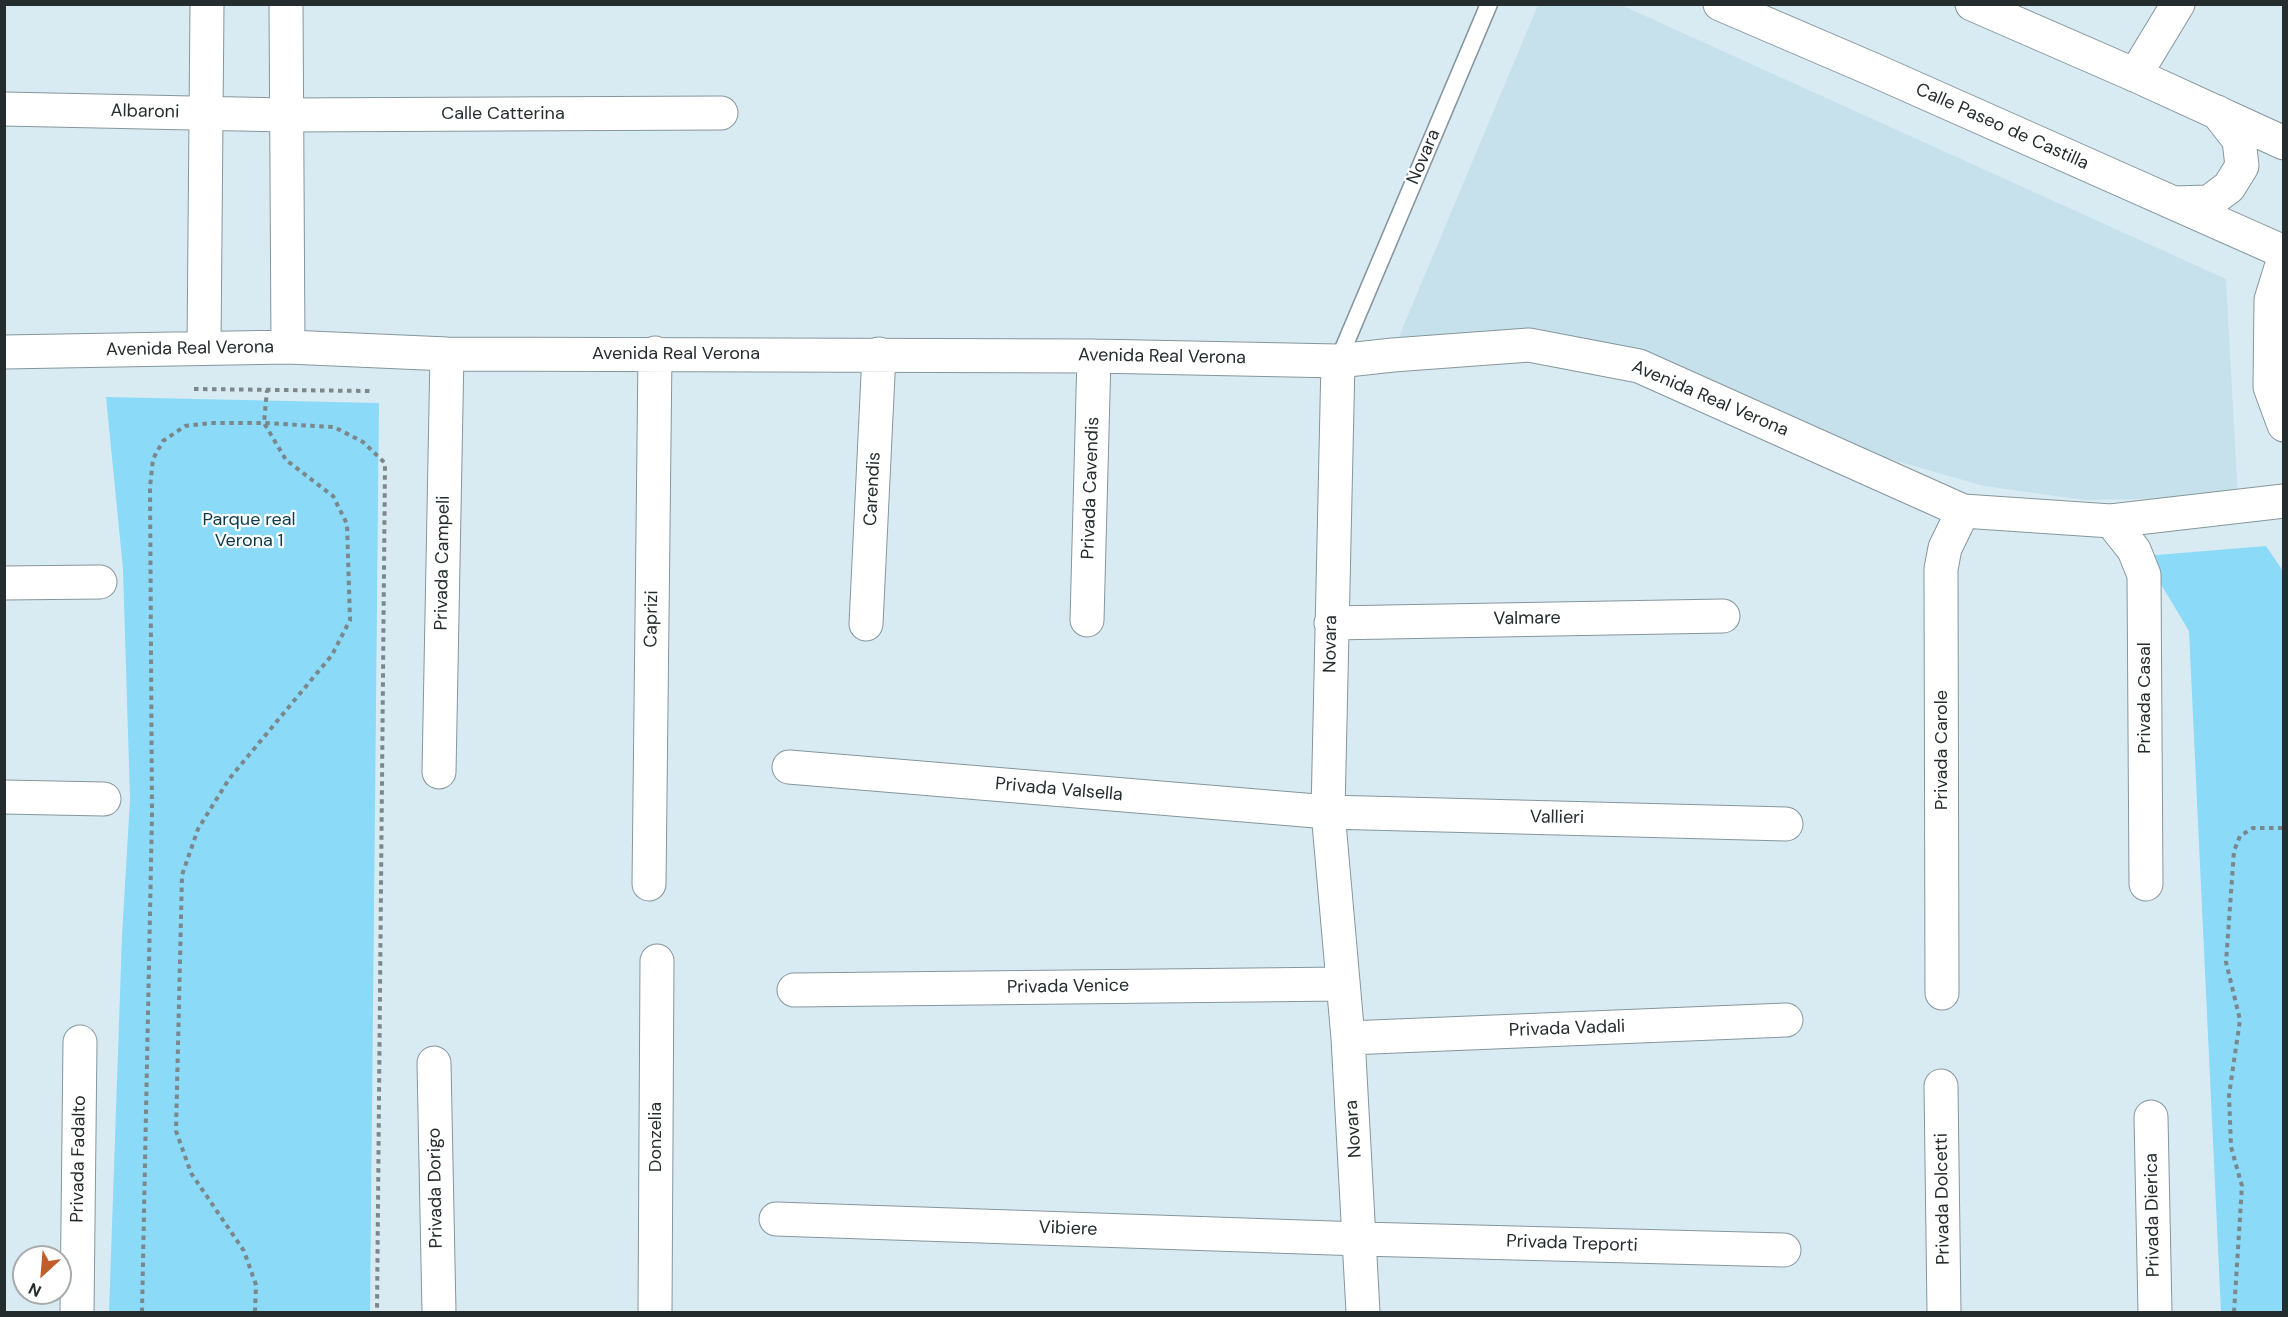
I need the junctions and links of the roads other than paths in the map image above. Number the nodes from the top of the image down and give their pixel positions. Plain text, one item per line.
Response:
1 (207, 4) edge
2 (286, 4) edge
3 (1489, 4) edge
4 (1720, 4) edge
5 (1972, 4) edge
6 (2178, 4) edge
7 (2135, 75) junction
8 (4, 109) edge
9 (2217, 112) junction
10 (205, 113) junction
11 (721, 113) dead end
12 (286, 115) junction
13 (2283, 143) edge
14 (2174, 203) junction
15 (2283, 252) edge
16 (2283, 258) edge
17 (204, 347) junction
18 (288, 347) junction
19 (4, 352) edge
20 (655, 353) junction
21 (447, 354) junction
22 (879, 354) junction
23 (1094, 356) junction
24 (1338, 361) junction
25 (2283, 425) edge
26 (2283, 501) edge
27 (1963, 511) junction
28 (2111, 521) junction
29 (100, 582) dead end
30 (4, 584) edge
31 (1723, 616) dead end
32 (1087, 620) dead end
33 (1331, 623) junction
34 (866, 624) dead end
35 (789, 767) dead end
36 (439, 772) dead end
37 (4, 797) edge
38 (104, 799) dead end
39 (1328, 812) junction
40 (1786, 824) dead end
41 (649, 884) dead end
42 (2146, 884) dead end
43 (657, 961) dead end
44 (1342, 984) junction
45 (794, 990) dead end
46 (1942, 993) dead end
47 (1786, 1020) dead end
48 (1348, 1038) junction
49 (80, 1042) dead end
50 (434, 1063) dead end
51 (1941, 1086) dead end
52 (2151, 1117) dead end
53 (776, 1219) dead end
54 (1361, 1239) junction
55 (1784, 1250) dead end
56 (77, 1312) edge
57 (439, 1312) edge
58 (655, 1312) edge
59 (1363, 1312) edge
60 (1944, 1312) edge
61 (2155, 1312) edge

1 - 10 street
2 - 12 street
3 - 24 lane, Novara
4 - 14 street, Calle Paseo de Castilla
5 - 7 street
6 - 7 street
7 - 9 street
8 - 10 street, Albaroni
9 - 13 street
9 - 14 street
10 - 12 street, Albaroni
10 - 17 street
11 - 12 street, Calle Catterina
12 - 18 street
14 - 15 street, Calle Paseo de Castilla
16 - 25 street
17 - 18 street, Avenida Real Verona
17 - 19 street, Avenida Real Verona
18 - 21 street, Avenida Real Verona
20 - 21 street, Avenida Real Verona
20 - 22 street, Avenida Real Verona
20 - 41 street, Caprizi
21 - 36 street, Privada Campeli
22 - 23 street, Avenida Real Verona
22 - 34 street, Carendis
23 - 24 street, Avenida Real Verona
23 - 32 street, Privada Cavendis
24 - 27 street, Avenida Real Verona
24 - 33 street, Novara
26 - 28 street, Avenida Real Verona
27 - 28 street, Avenida Real Verona
27 - 46 street, Privada Carole
28 - 42 street, Privada Casal
29 - 30 street
31 - 33 street, Valmare
33 - 39 street, Novara
35 - 39 street, Privada Valsella
37 - 38 street
39 - 40 street, Vallieri
39 - 44 street, Novara
43 - 58 street, Donzelia
44 - 45 street, Privada Venice
44 - 48 street, Novara
47 - 48 street, Privada Vadali
48 - 54 street, Novara
49 - 56 street, Privada Fadalto
50 - 57 street, Privada Dorigo
51 - 60 street, Privada Dolcetti
52 - 61 street, Privada Dierica
53 - 54 street, Vibiere
54 - 55 street, Privada Treporti
54 - 59 street, Novara

